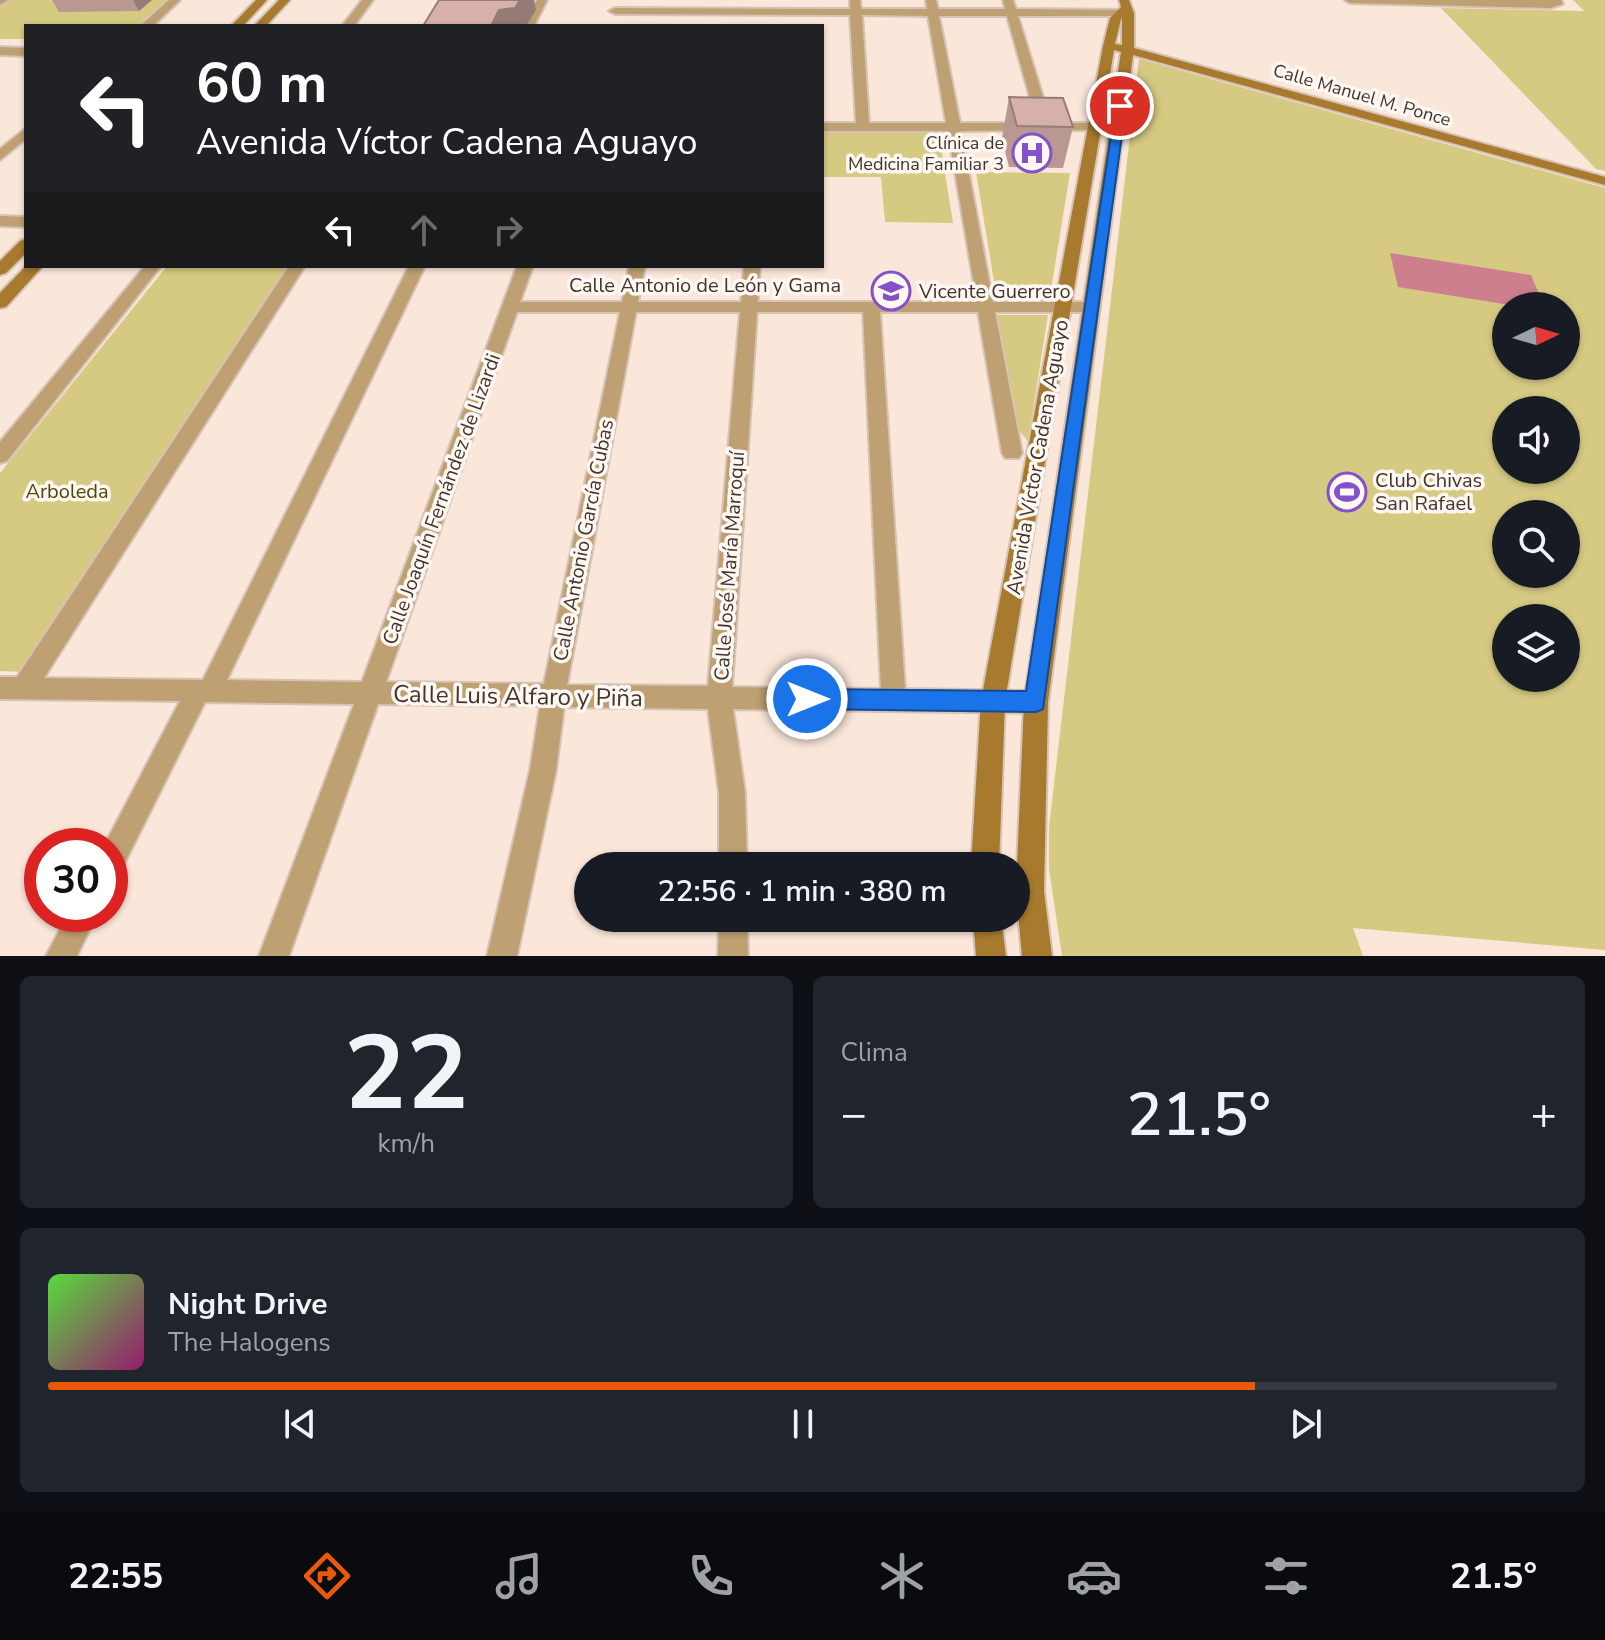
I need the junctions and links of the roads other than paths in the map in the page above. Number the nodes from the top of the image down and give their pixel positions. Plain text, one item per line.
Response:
1 (175, 0) edge
2 (262, 0) edge
3 (285, 0) edge
4 (368, 0) edge
5 (542, 0) edge
6 (1350, 0) edge
7 (1475, 2) edge
8 (1557, 2) edge
9 (617, 6) edge
10 (694, 6) edge
11 (775, 6) edge
12 (855, 6) edge
13 (932, 6) edge
14 (1010, 6) edge
15 (1124, 8) edge
16 (148, 24) edge
17 (239, 24) edge
18 (262, 24) edge
19 (350, 24) edge
20 (529, 24) edge
21 (1119, 47) junction
22 (0, 51) edge
23 (23, 52) edge
24 (0, 67) edge
25 (863, 126) junction
26 (824, 127) edge
27 (955, 127) junction
28 (1045, 127) junction
29 (1095, 127) junction
30 (24, 134) edge
31 (0, 156) edge
32 (1605, 181) edge
33 (0, 221) edge
34 (24, 222) edge
35 (24, 246) edge
36 (33, 268) edge
37 (151, 268) edge
38 (296, 268) edge
39 (416, 268) edge
40 (524, 268) edge
41 (637, 268) edge
42 (752, 268) edge
43 (0, 270) edge
44 (0, 303) edge
45 (510, 307) junction
46 (628, 307) junction
47 (748, 307) junction
48 (871, 307) junction
49 (986, 307) junction
50 (1064, 307) junction
51 (1092, 307) junction
52 (1012, 453) dead end
53 (0, 456) edge
54 (204, 691) junction
55 (8, 692) edge
56 (372, 693) junction
57 (553, 697) junction
58 (719, 698) junction
59 (894, 700) junction
60 (993, 701) junction
61 (1036, 702) junction
62 (128, 829) edge
63 (733, 852) edge
64 (986, 852) edge
65 (74, 932) edge
66 (733, 932) edge
67 (988, 932) edge
68 (61, 956) edge
69 (274, 956) edge
70 (502, 956) edge
71 (733, 956) edge
72 (991, 956) edge
73 (1037, 956) edge

1 - 16 street
2 - 17 street
3 - 18 street
4 - 19 street
5 - 20 street
6 - 7 street
7 - 8 street
9 - 10 street
10 - 11 street
11 - 12 street
12 - 13 street
12 - 25 street
13 - 14 street
13 - 27 street
14 - 15 street
14 - 28 street
15 - 21 street, Avenida Víctor Cadena Aguayo
15 - 21 street, Avenida Víctor Cadena Aguayo
21 - 29 street, Avenida Víctor Cadena Aguayo
21 - 32 street, Calle Manuel M. Ponce
21 - 51 street, Avenida Víctor Cadena Aguayo
22 - 23 street
23 - 24 street
25 - 26 street
25 - 27 street
27 - 28 street
27 - 49 street
28 - 29 street
29 - 50 street, Avenida Víctor Cadena Aguayo
30 - 31 street
33 - 34 street
35 - 43 street
36 - 44 street
37 - 53 street
38 - 55 street
39 - 54 street
40 - 45 street, Calle Joaquín Fernández de Lizardi
41 - 46 street, Calle Antonio García Cubas
42 - 47 street, Calle José María Marroquí
45 - 46 street, Calle Antonio de León y Gama
45 - 56 street, Calle Joaquín Fernández de Lizardi
46 - 47 street, Calle Antonio de León y Gama
46 - 57 street, Calle Antonio García Cubas
47 - 48 street, Calle Antonio de León y Gama
47 - 58 street, Calle José María Marroquí
48 - 49 street, Calle Antonio de León y Gama
48 - 59 street
49 - 50 street, Calle Antonio de León y Gama
49 - 52 street
50 - 51 street, Calle Antonio de León y Gama
50 - 60 street, Avenida Víctor Cadena Aguayo
51 - 61 street, Avenida Víctor Cadena Aguayo
54 - 55 street, Calle Luis Alfaro y Piña
54 - 56 street, Calle Luis Alfaro y Piña
54 - 62 street
56 - 57 street, Calle Luis Alfaro y Piña
56 - 69 street, Calle Joaquín Fernández de Lizardi
57 - 58 street, Calle Luis Alfaro y Piña
57 - 70 street, Calle Antonio García Cubas
58 - 59 street, Calle Luis Alfaro y Piña
58 - 63 street, Calle José María Marroquí
59 - 60 street, Calle Luis Alfaro y Piña
60 - 61 street, Calle Luis Alfaro y Piña
60 - 64 street, Avenida Víctor Cadena Aguayo
61 - 73 street, Avenida Víctor Cadena Aguayo
65 - 68 street
66 - 71 street
67 - 72 street

